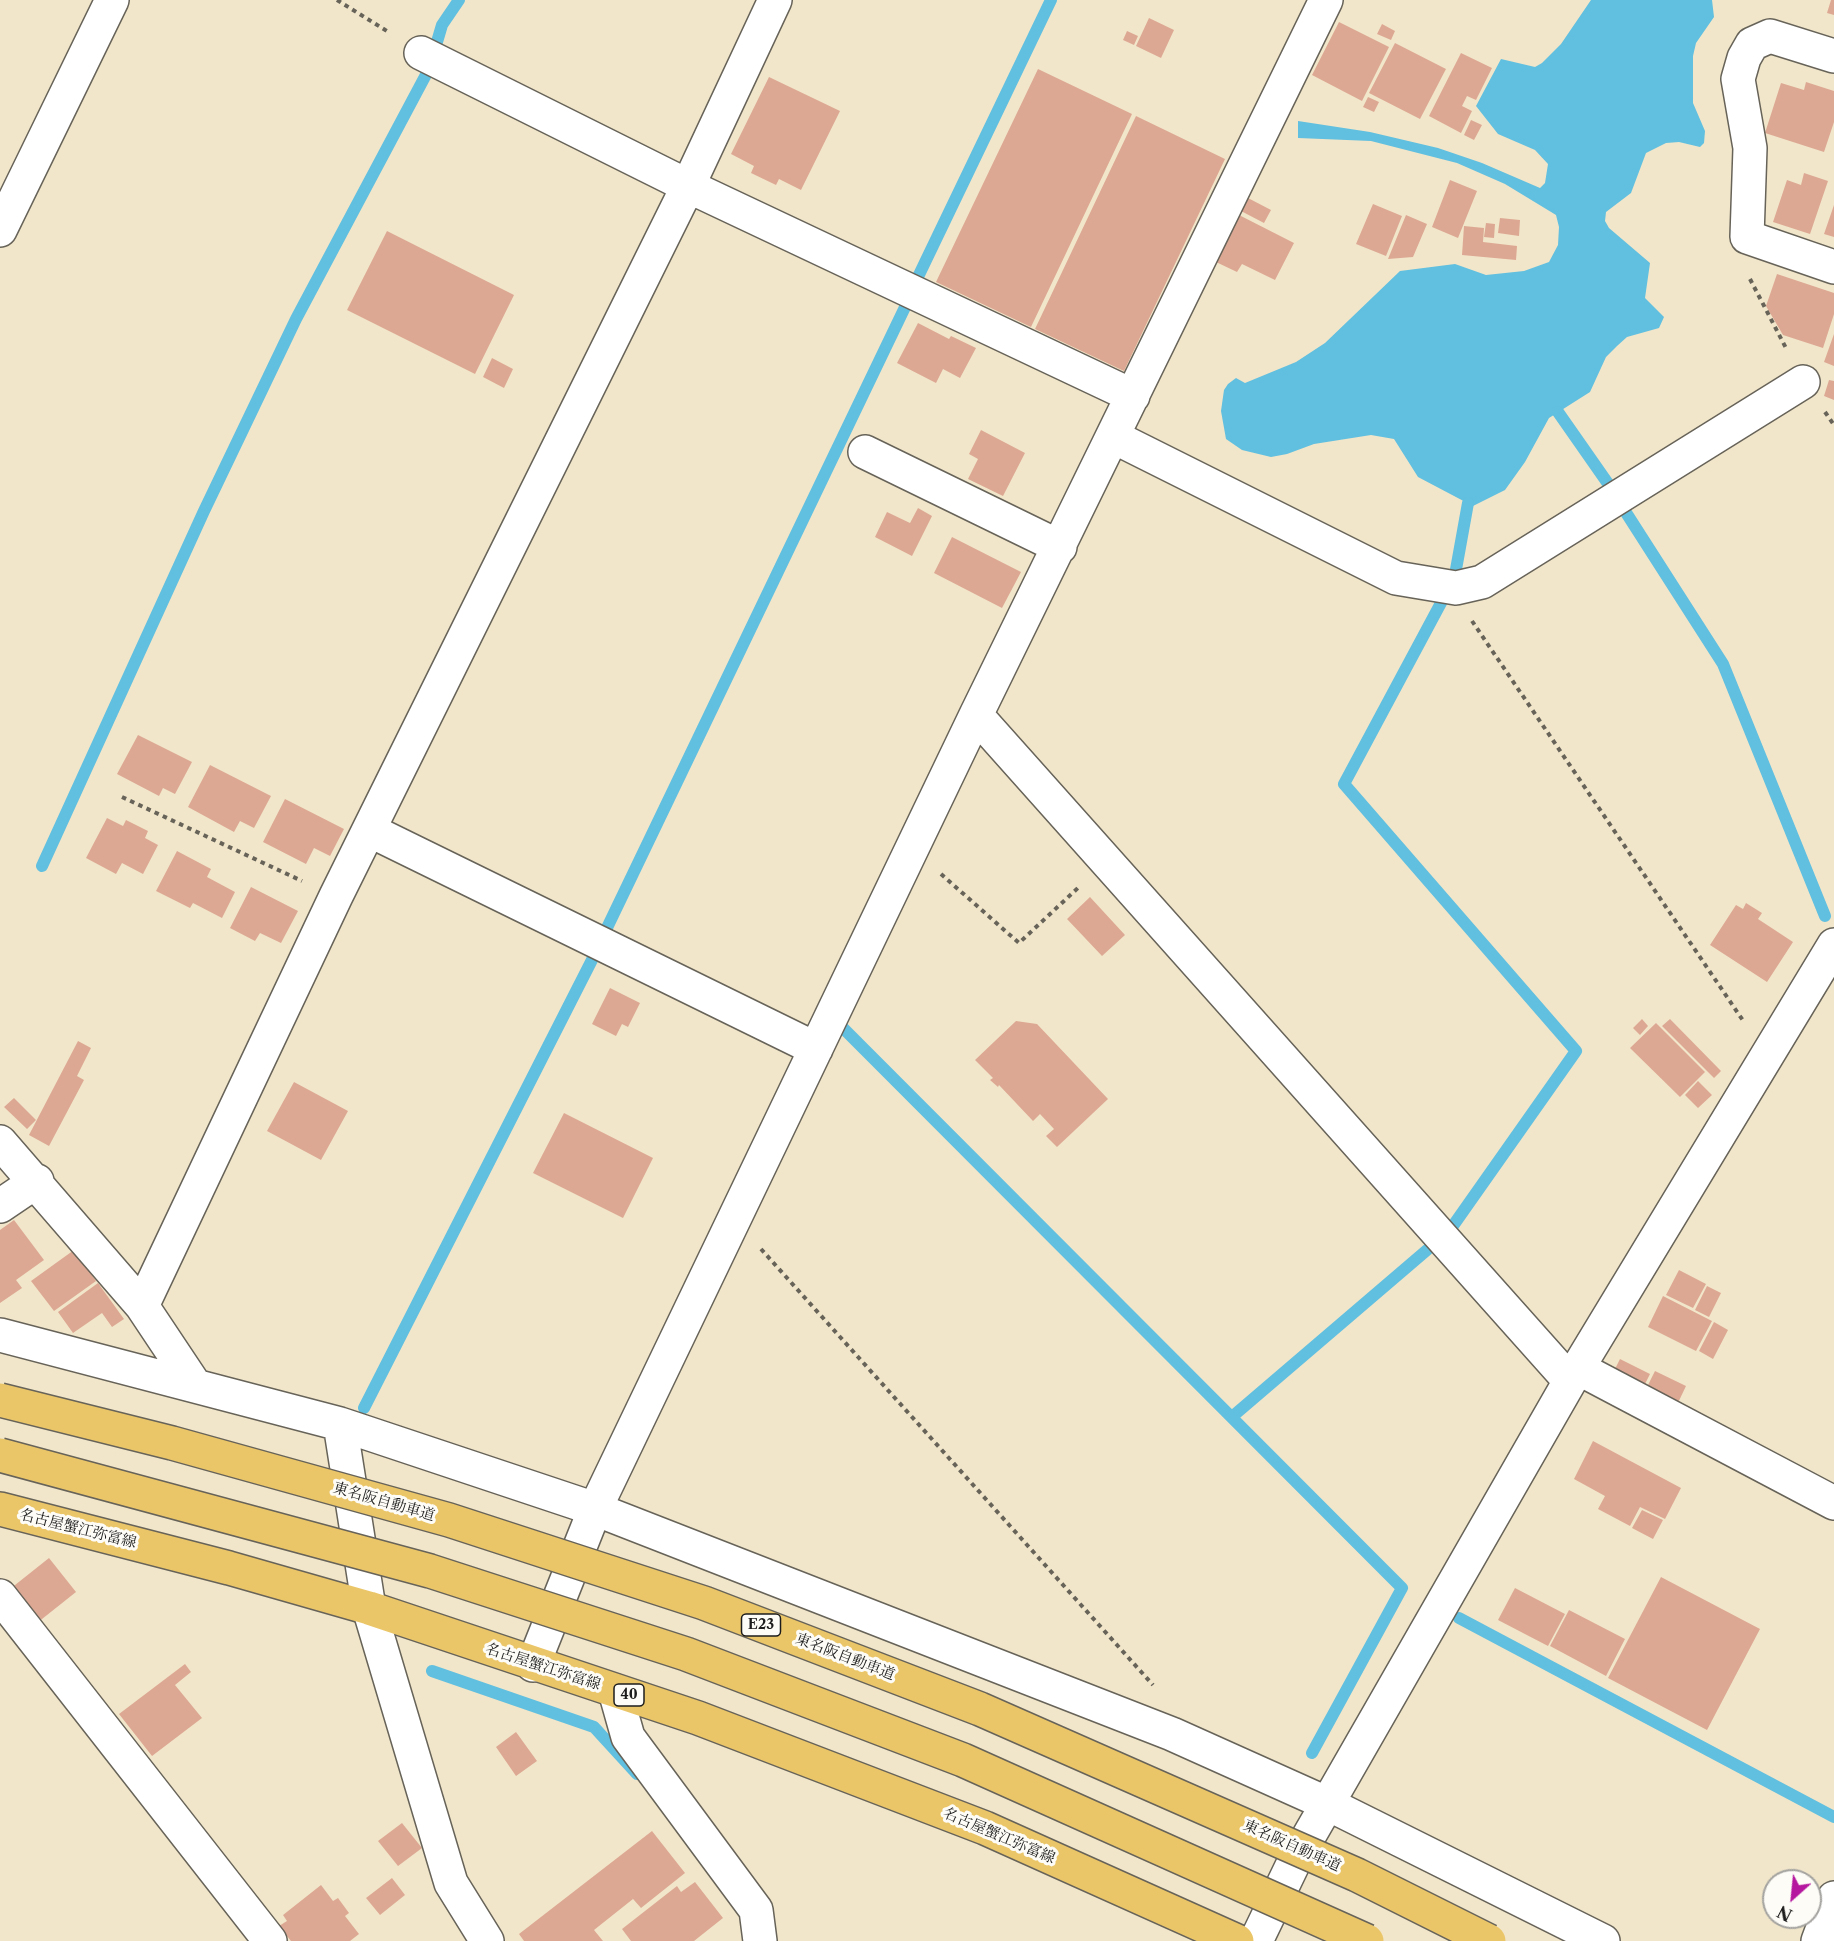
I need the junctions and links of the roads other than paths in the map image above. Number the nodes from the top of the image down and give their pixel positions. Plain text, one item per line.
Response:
1 (112, 0) edge
2 (776, 0) edge
3 (1326, 0) edge
4 (1834, 56) edge
5 (434, 60) road end
6 (688, 186) junction
7 (0, 230) edge
8 (1834, 267) edge
9 (1803, 382) road end
10 (1133, 396) junction
11 (1114, 437) junction
12 (865, 452) dead end
13 (1060, 547) junction
14 (976, 715) junction
15 (369, 830) junction
16 (1834, 945) edge
17 (816, 1049) junction
18 (0, 1142) edge
19 (37, 1181) junction
20 (0, 1206) edge
21 (142, 1306) junction
22 (0, 1335) edge
23 (1574, 1375) junction
24 (194, 1384) junction
25 (0, 1400) edge
26 (340, 1424) junction
27 (0, 1455) edge
28 (1834, 1503) edge
29 (0, 1509) edge
30 (595, 1509) junction
31 (0, 1596) edge
32 (369, 1608) junction
33 (533, 1665) junction
34 (615, 1691) junction
35 (1328, 1804) junction
36 (1834, 1898) edge
37 (270, 1941) edge
38 (487, 1941) edge
39 (760, 1941) edge
40 (1237, 1941) edge
41 (1256, 1941) edge
42 (1366, 1941) edge
43 (1489, 1941) edge
44 (1603, 1941) edge
45 (1818, 1941) edge

1 - 7 street
2 - 6 street
3 - 10 street
4 - 8 street
5 - 6 street
6 - 10 street
6 - 15 street
9 - 11 street
10 - 11 street
11 - 13 street
12 - 13 street
13 - 14 street
14 - 17 street
14 - 23 street
15 - 17 street
15 - 21 street
16 - 23 street
17 - 30 street
18 - 19 street
19 - 20 street
19 - 21 street
21 - 24 street
22 - 24 street
23 - 28 street
23 - 35 street
24 - 26 street
25 - 43 main road, 東名阪自動車道 / E23, bridge
26 - 30 street
26 - 32 street
27 - 42 main road, bridge
29 - 32 main road, 名古屋蟹江弥富線 / 40
30 - 33 street
30 - 35 street
31 - 37 street
32 - 33 main road, 名古屋蟹江弥富線 / 40
32 - 38 street
33 - 34 main road, 名古屋蟹江弥富線 / 40
34 - 39 street
34 - 40 main road, 名古屋蟹江弥富線 / 40
35 - 41 street
35 - 44 street
36 - 45 street

